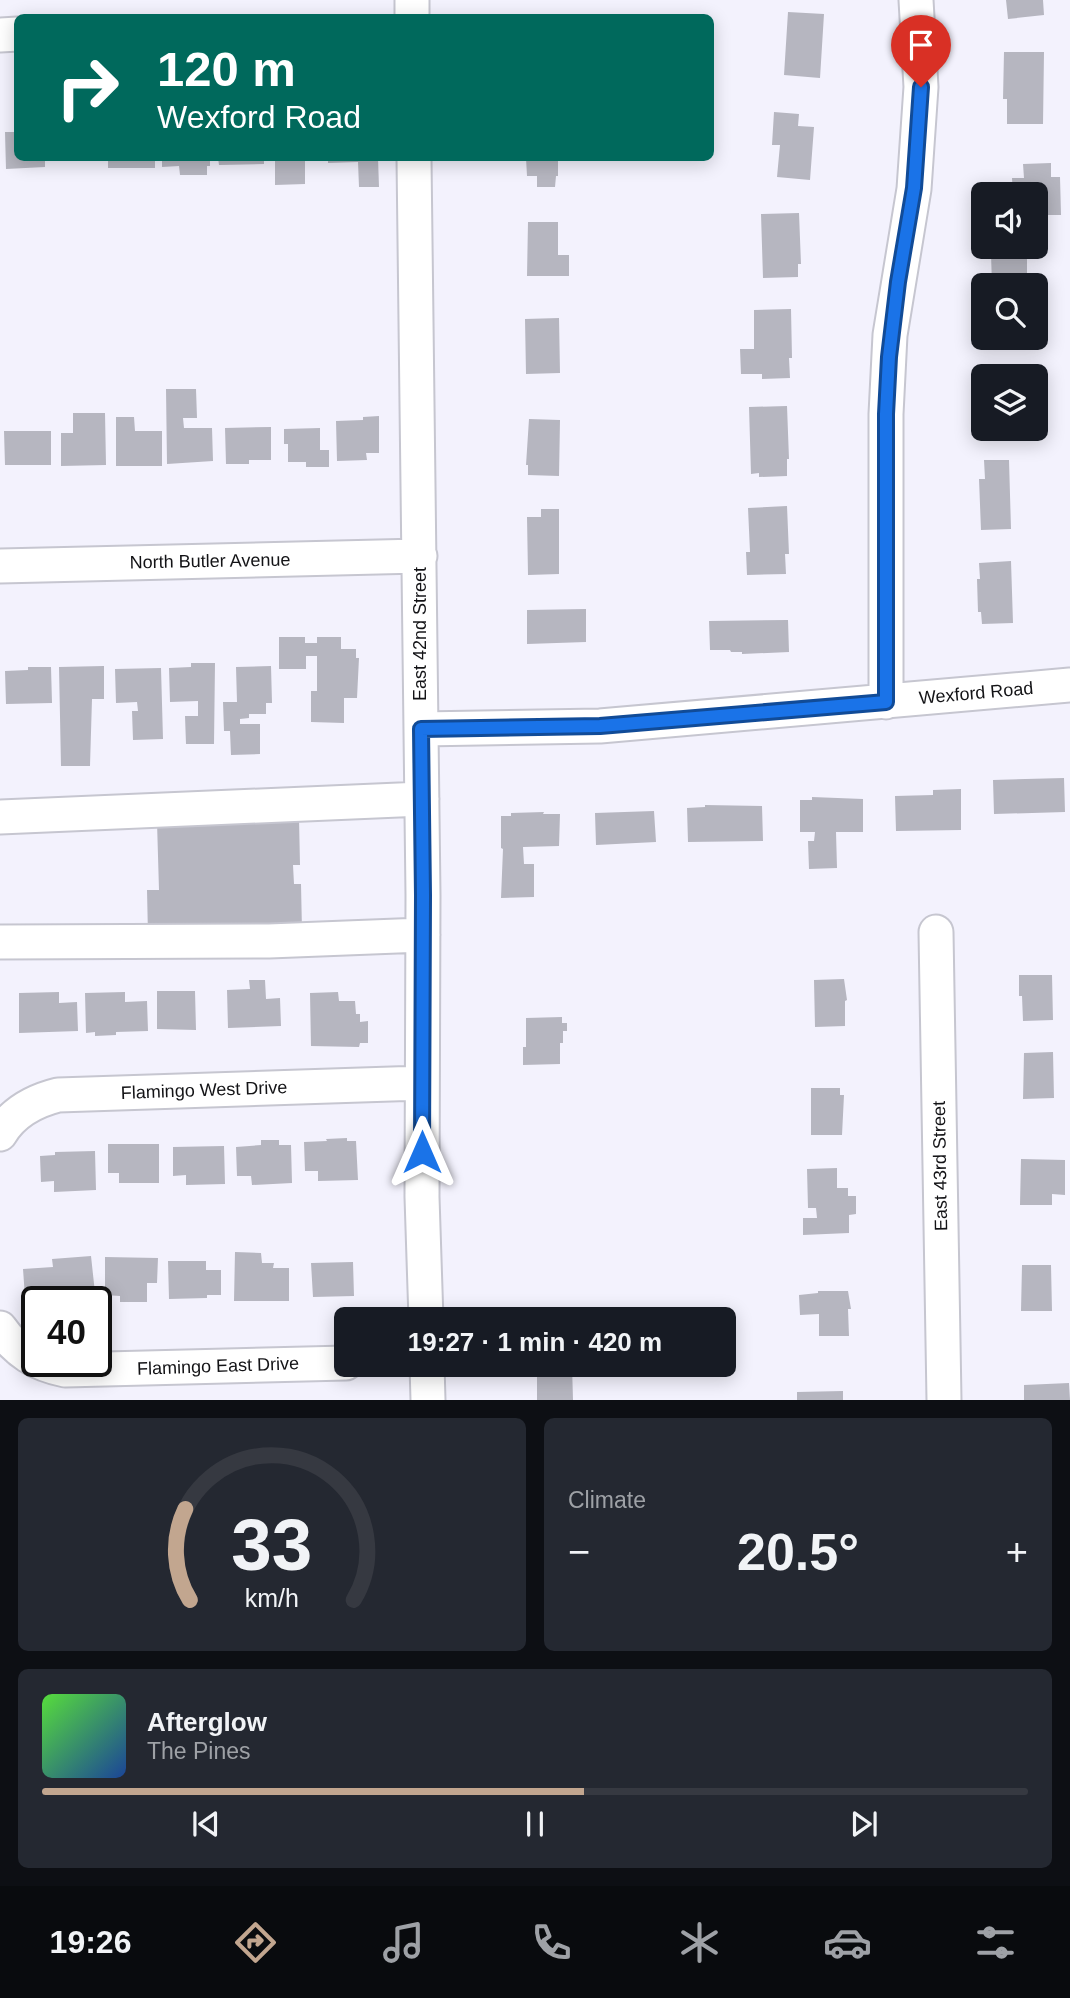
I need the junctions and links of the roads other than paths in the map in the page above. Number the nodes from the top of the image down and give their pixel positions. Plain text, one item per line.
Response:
1 (916, 0) edge
2 (414, 161) edge
3 (420, 556) junction
4 (0, 566) edge
5 (1070, 685) edge
6 (886, 702) junction
7 (421, 729) junction
8 (422, 799) junction
9 (0, 817) edge
10 (936, 932) dead end
11 (423, 934) junction
12 (0, 942) edge
13 (422, 1083) junction
14 (0, 1134) edge
15 (426, 1307) edge
16 (6, 1337) edge
17 (334, 1363) edge
18 (427, 1377) edge
19 (428, 1399) edge
20 (944, 1399) edge

1 - 6 street
2 - 3 street, East 42nd Street
3 - 4 street, North Butler Avenue
3 - 7 street, East 42nd Street
5 - 6 street, Wexford Road
6 - 7 street, Wexford Road
7 - 8 street, East 42nd Street
8 - 9 street
8 - 11 street, East 42nd Street
10 - 20 street, East 43rd Street
11 - 12 street
11 - 13 street, East 42nd Street
13 - 14 street, Flamingo West Drive
13 - 15 street, East 42nd Street
16 - 17 street, Flamingo East Drive
18 - 19 street

